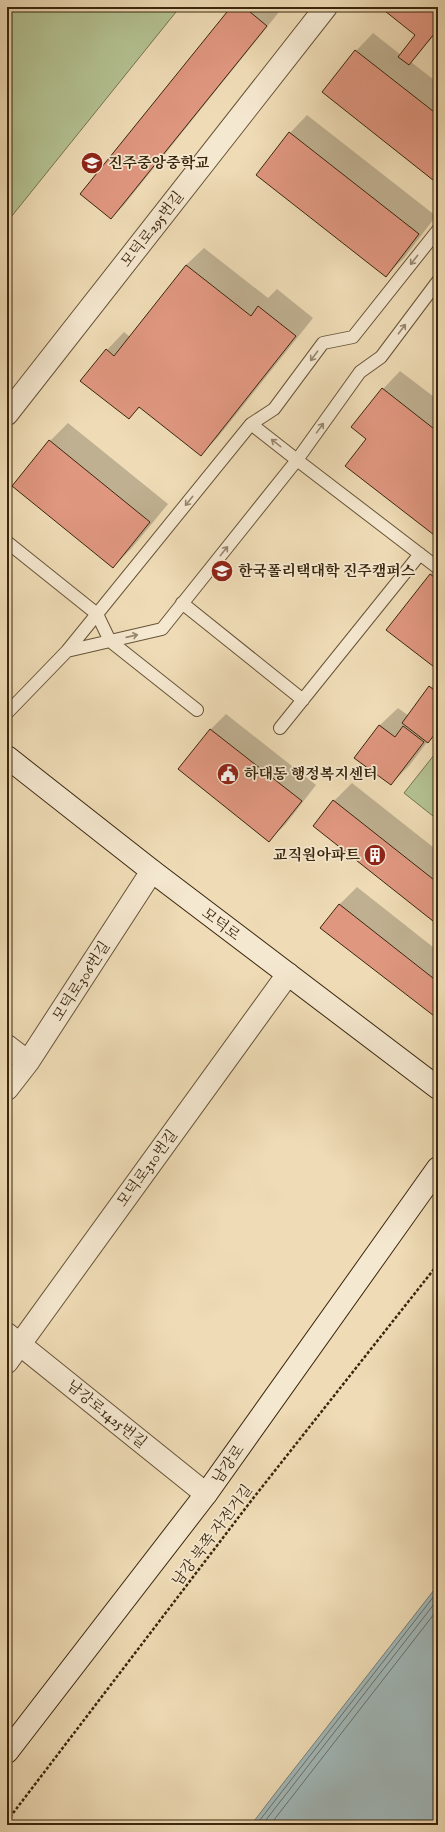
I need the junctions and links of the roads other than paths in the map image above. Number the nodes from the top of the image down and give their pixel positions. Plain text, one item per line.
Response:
1 (326, 7) edge
2 (438, 230) edge
3 (438, 281) edge
4 (7, 414) edge
5 (251, 424) junction
6 (297, 460) junction
7 (7, 542) edge
8 (420, 554) junction
9 (438, 568) edge
10 (182, 603) junction
11 (97, 614) junction
12 (110, 641) junction
13 (67, 651) junction
14 (303, 700) junction
15 (196, 710) dead end
16 (7, 713) edge
17 (280, 728) dead end
18 (7, 757) edge
19 (152, 871) junction
20 (288, 974) junction
21 (7, 1046) edge
22 (28, 1062) junction
23 (438, 1088) edge
24 (7, 1089) edge
25 (438, 1168) edge
26 (14, 1339) edge
27 (7, 1362) edge
28 (206, 1494) junction
29 (7, 1752) edge

1 - 4 street, 모덕로295번길
2 -> 5 lane
6 -> 3 lane
6 -> 5 lane
5 -> 11 lane
6 - 8 lane
10 -> 6 lane
7 - 11 lane
8 - 9 lane
8 - 14 lane
12 -> 10 lane
10 - 14 lane
11 - 12 lane
11 - 13 lane
12 - 13 lane
12 - 15 lane
13 - 16 lane
14 - 17 lane
18 - 19 street, 모덕로
19 - 20 street, 모덕로
19 - 22 street, 모덕로306번길
20 - 23 street, 모덕로
20 - 26 street, 모덕로310번길
21 - 22 street
22 - 24 street, 모덕로306번길
25 - 28 street, 남강로
26 - 27 street, 모덕로310번길
26 - 28 street, 남강로1425번길
28 - 29 street, 남강로

